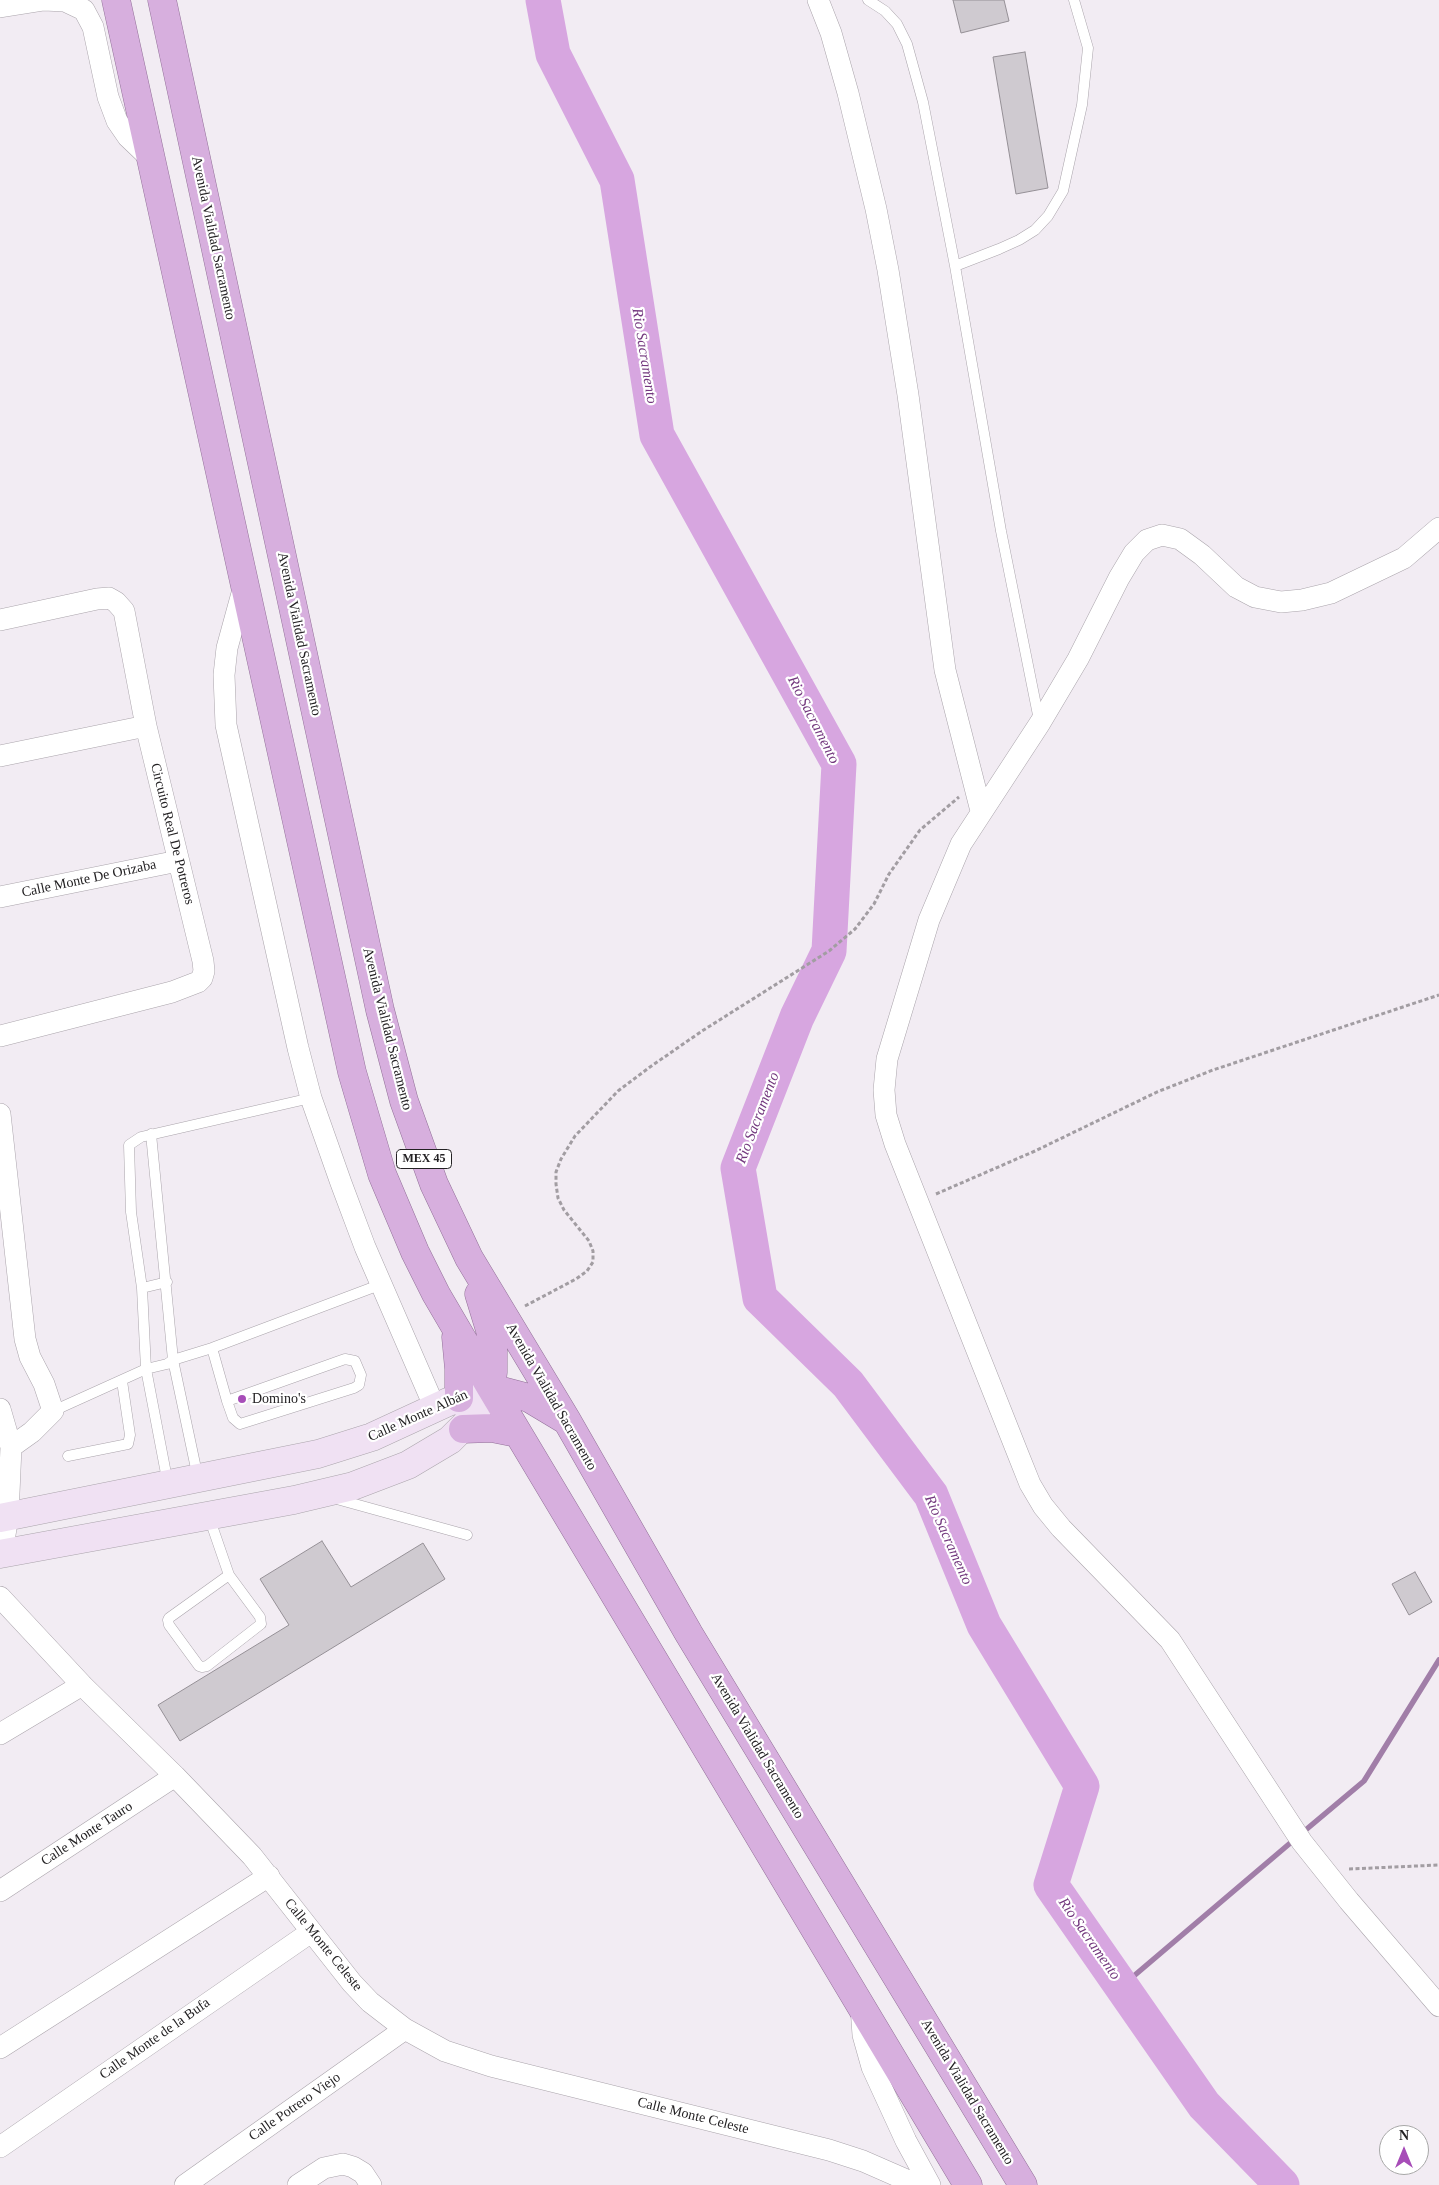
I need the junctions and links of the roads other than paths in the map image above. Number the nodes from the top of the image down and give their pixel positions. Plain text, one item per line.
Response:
1 (116, 0) edge
2 (162, 0) edge
3 (818, 0) edge
4 (868, 0) edge
5 (1074, 0) edge
6 (0, 8) edge
7 (151, 159) junction
8 (956, 266) junction
9 (1439, 528) edge
10 (244, 586) junction
11 (0, 620) edge
12 (1040, 723) junction
13 (146, 726) junction
14 (0, 756) edge
15 (981, 811) junction
16 (178, 861) junction
17 (0, 897) edge
18 (0, 1036) edge
19 (311, 1098) junction
20 (0, 1114) edge
21 (151, 1134) junction
22 (469, 1258) junction
23 (167, 1282) junction
24 (382, 1284) junction
25 (142, 1288) junction
26 (454, 1325) junction
27 (212, 1348) junction
28 (173, 1360) junction
29 (146, 1369) junction
30 (122, 1381) junction
31 (491, 1388) junction
32 (227, 1401) junction
33 (447, 1403) junction
34 (0, 1409) edge
35 (53, 1412) junction
36 (566, 1420) junction
37 (463, 1429) junction
38 (517, 1433) junction
39 (11, 1447) junction
40 (68, 1456) dead end
41 (198, 1479) junction
42 (168, 1485) junction
43 (323, 1494) junction
44 (209, 1516) junction
45 (4, 1517) edge
46 (467, 1535) dead end
47 (1, 1554) edge
48 (229, 1575) junction
49 (0, 1596) edge
50 (82, 1685) junction
51 (0, 1734) edge
52 (175, 1776) junction
53 (268, 1876) junction
54 (0, 1891) edge
55 (311, 1932) junction
56 (1439, 2006) edge
57 (861, 2007) junction
58 (405, 2029) junction
59 (0, 2048) edge
60 (0, 2147) edge
61 (185, 2185) edge
62 (298, 2185) edge
63 (371, 2185) edge
64 (918, 2185) edge
65 (930, 2185) edge
66 (968, 2185) edge
67 (1023, 2185) edge

1 - 7 highway, MEX 45
2 - 22 highway, Avenida Vialidad Sacramento / MEX 45
3 - 15 street
4 - 8 lane
5 - 8 lane
6 - 7 street
7 - 10 highway, MEX 45
8 - 12 lane
9 - 12 street
10 - 19 street
10 - 26 highway, MEX 45
11 - 13 street, Circuito Real De Potreros
12 - 15 street
13 - 14 street
13 - 16 street, Circuito Real De Potreros
15 - 56 street
16 - 17 street, Calle Monte De Orizaba
16 - 18 street, Circuito Real De Potreros
19 - 21 lane
19 - 24 street
20 - 35 street
21 - 23 lane
21 - 25 lane
22 - 31 highway
22 - 36 highway, Avenida Vialidad Sacramento / MEX 45
23 - 25 lane
23 - 28 lane
24 - 27 lane
24 - 33 street
25 - 29 lane
26 - 31 highway, MEX 45
26 - 33 highway
27 - 28 lane
27 - 32 lane
28 - 29 lane
28 - 41 lane
29 - 30 lane
29 - 42 lane
30 - 35 lane
30 - 40 lane
31 - 33 main road, Calle Monte Albán
31 - 36 highway
31 - 37 main road, Calle Monte Albán
31 - 38 highway, MEX 45
32 - 32 lane
33 - 41 main road, Calle Monte Albán
34 - 39 street
35 - 39 street
36 - 67 highway, Avenida Vialidad Sacramento / MEX 45
37 - 38 highway
37 - 43 main road, Calle Monte Albán
38 - 57 highway, MEX 45
39 - 45 street
41 - 42 main road, Calle Monte Albán
42 - 45 main road, Calle Monte Albán
43 - 44 main road, Calle Monte Albán
43 - 46 lane
44 - 47 main road, Calle Monte Albán
44 - 48 lane
45 - 47 street
48 - 48 lane
49 - 50 street, Calle Monte Celeste
50 - 51 street
50 - 52 street, Calle Monte Celeste
52 - 53 street, Calle Monte Celeste
52 - 54 street, Calle Monte Tauro
53 - 55 street, Calle Monte Celeste
53 - 59 street
55 - 58 street, Calle Monte Celeste
55 - 60 street, Calle Monte de la Bufa
57 - 65 street
57 - 66 highway, MEX 45
58 - 61 street, Calle Potrero Viejo
58 - 64 street, Calle Monte Celeste
62 - 63 street

